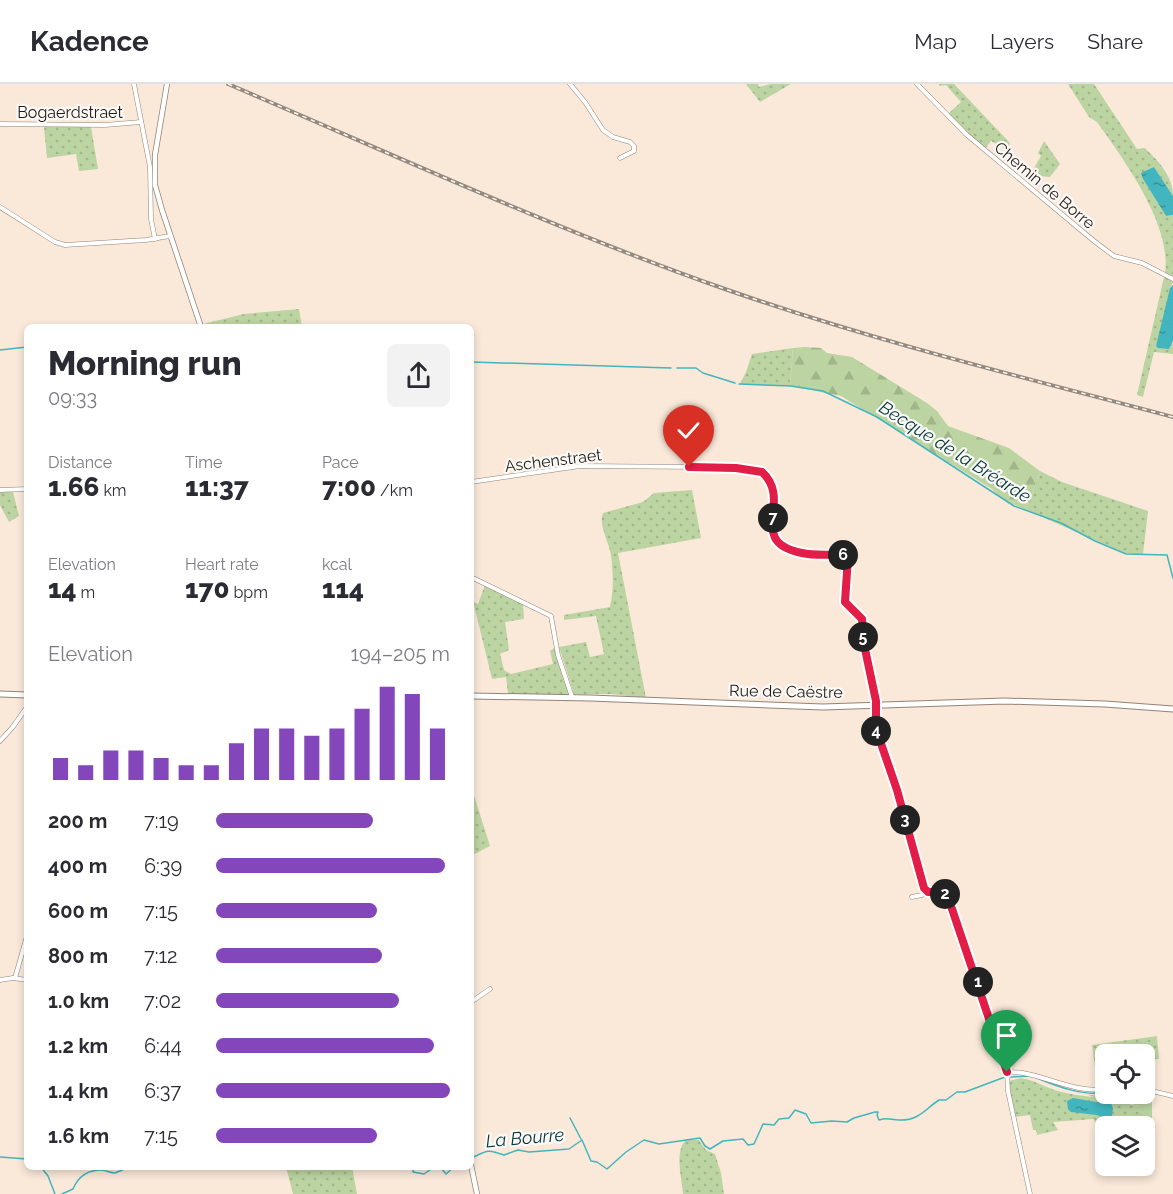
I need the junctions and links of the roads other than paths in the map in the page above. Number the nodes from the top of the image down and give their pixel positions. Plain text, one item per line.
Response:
1 (134, 84) edge
2 (167, 84) edge
3 (570, 84) edge
4 (917, 84) edge
5 (141, 122) junction
6 (0, 124) edge
7 (620, 158) dead end
8 (0, 207) edge
9 (170, 236) junction
10 (155, 239) junction
11 (1173, 279) edge
12 (200, 324) edge
13 (474, 483) edge
14 (24, 489) edge
15 (0, 490) edge
16 (474, 578) edge
17 (0, 694) edge
18 (24, 695) edge
19 (474, 696) edge
20 (572, 697) junction
21 (876, 705) junction
22 (1173, 710) edge
23 (24, 711) edge
24 (0, 741) edge
25 (926, 891) junction
26 (912, 897) dead end
27 (24, 946) edge
28 (15, 978) junction
29 (0, 980) edge
30 (24, 980) edge
31 (490, 989) dead end
32 (474, 1000) edge
33 (1007, 1072) junction
34 (1095, 1090) edge
35 (1155, 1092) edge
36 (1173, 1096) edge
37 (472, 1170) edge
38 (477, 1194) edge
39 (1030, 1194) edge

1 - 5 street
2 - 9 street
3 - 7 street
4 - 11 street, Chemin de Borre
5 - 6 street, Bogaerdstraet
5 - 10 street
8 - 10 street
9 - 10 street
9 - 12 street
13 - 21 street, Aschenstraet
14 - 15 street
16 - 20 street
17 - 18 main road
19 - 20 main road, Rue de Caëstre
20 - 21 main road, Rue de Caëstre
21 - 22 main road, Rue de Caëstre
21 - 25 street
23 - 24 street
25 - 26 street
25 - 33 street
27 - 28 street
28 - 29 street
28 - 30 street
31 - 32 street
33 - 34 street
33 - 39 street
35 - 36 street
37 - 38 street

